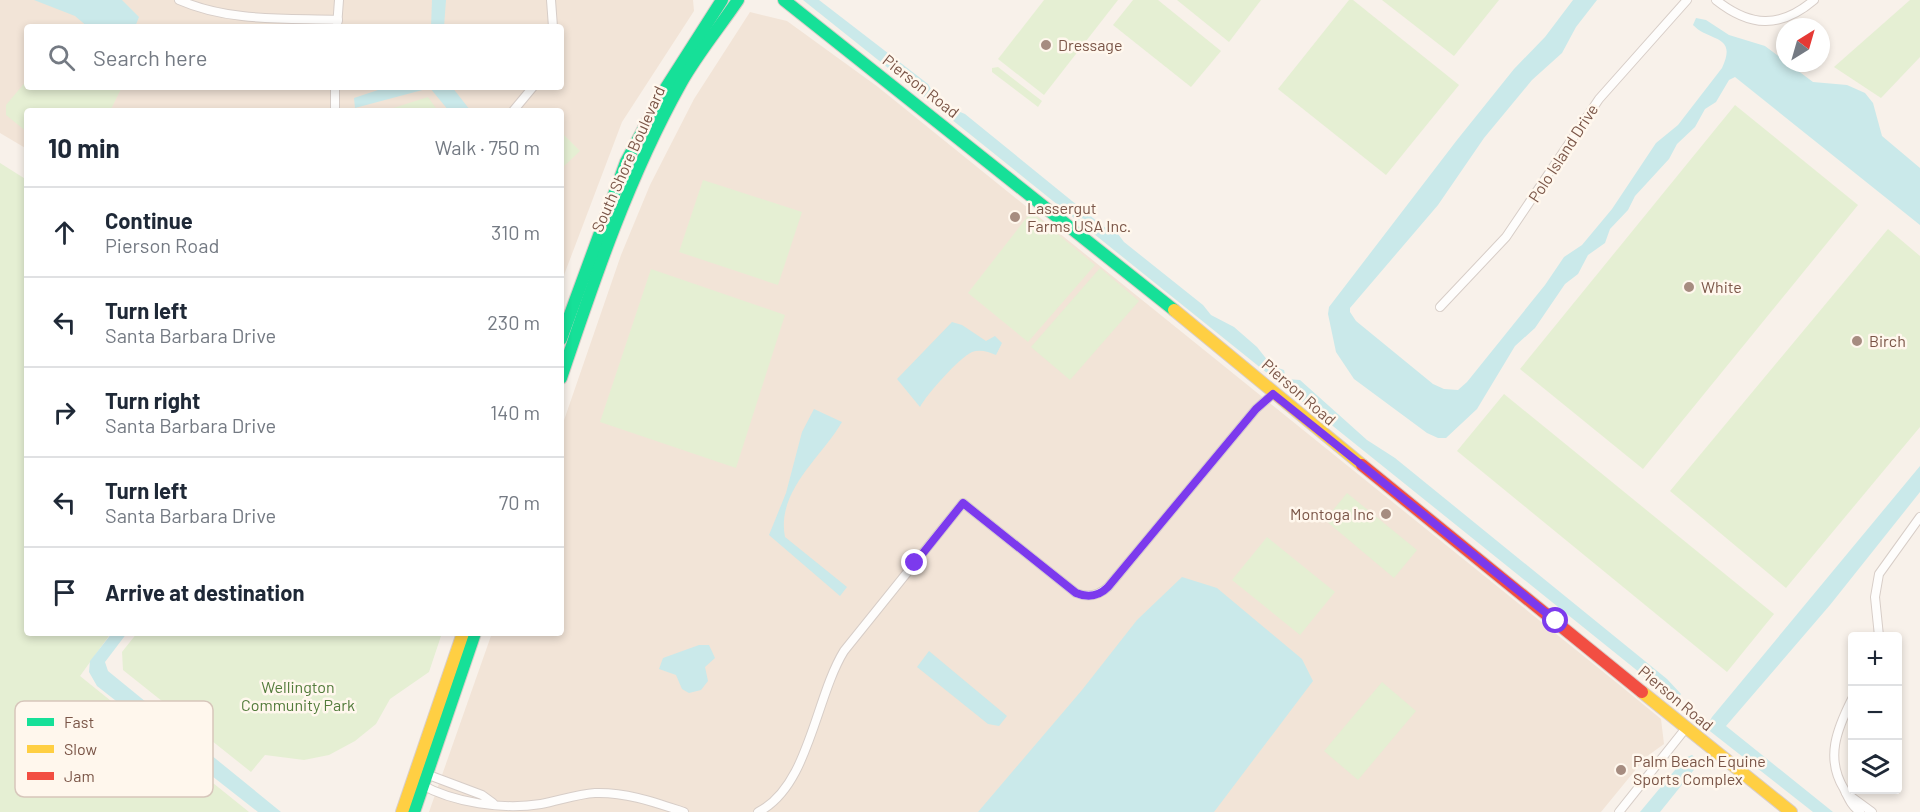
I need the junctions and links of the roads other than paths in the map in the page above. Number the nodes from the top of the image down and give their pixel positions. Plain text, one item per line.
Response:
1 (179, 0) edge
2 (339, 0) edge
3 (551, 0) edge
4 (722, 0) edge
5 (738, 0) edge
6 (784, 0) edge
7 (1687, 0) edge
8 (1716, 0) edge
9 (1814, 0) edge
10 (338, 23) edge
11 (553, 24) edge
12 (335, 90) edge
13 (530, 90) edge
14 (335, 108) edge
15 (516, 108) edge
16 (1440, 307) dead end
17 (564, 330) edge
18 (566, 350) edge
19 (1273, 394) junction
20 (1919, 519) edge
21 (1879, 632) edge
22 (462, 636) edge
23 (474, 636) edge
24 (1848, 708) edge
25 (1686, 728) junction
26 (421, 779) junction
27 (1845, 792) junction
28 (402, 812) edge
29 (414, 812) edge
30 (684, 812) edge
31 (758, 812) edge
32 (1619, 812) edge
33 (1791, 812) edge
34 (1860, 812) edge
35 (1872, 812) edge

1 - 10 street
2 - 10 street
3 - 11 street
4 - 17 street, South Shore Boulevard
5 - 18 street, South Shore Boulevard
6 - 19 street, Pierson Road
7 - 16 street, Polo Island Drive
8 - 9 street
12 - 14 street
13 - 15 street
19 - 25 street, Pierson Road
19 - 31 street
20 - 21 street
22 - 26 street
23 - 26 street
24 - 27 street
25 - 32 street
25 - 33 street, Pierson Road
26 - 28 street
26 - 29 street
26 - 30 street
27 - 34 street
27 - 35 street

